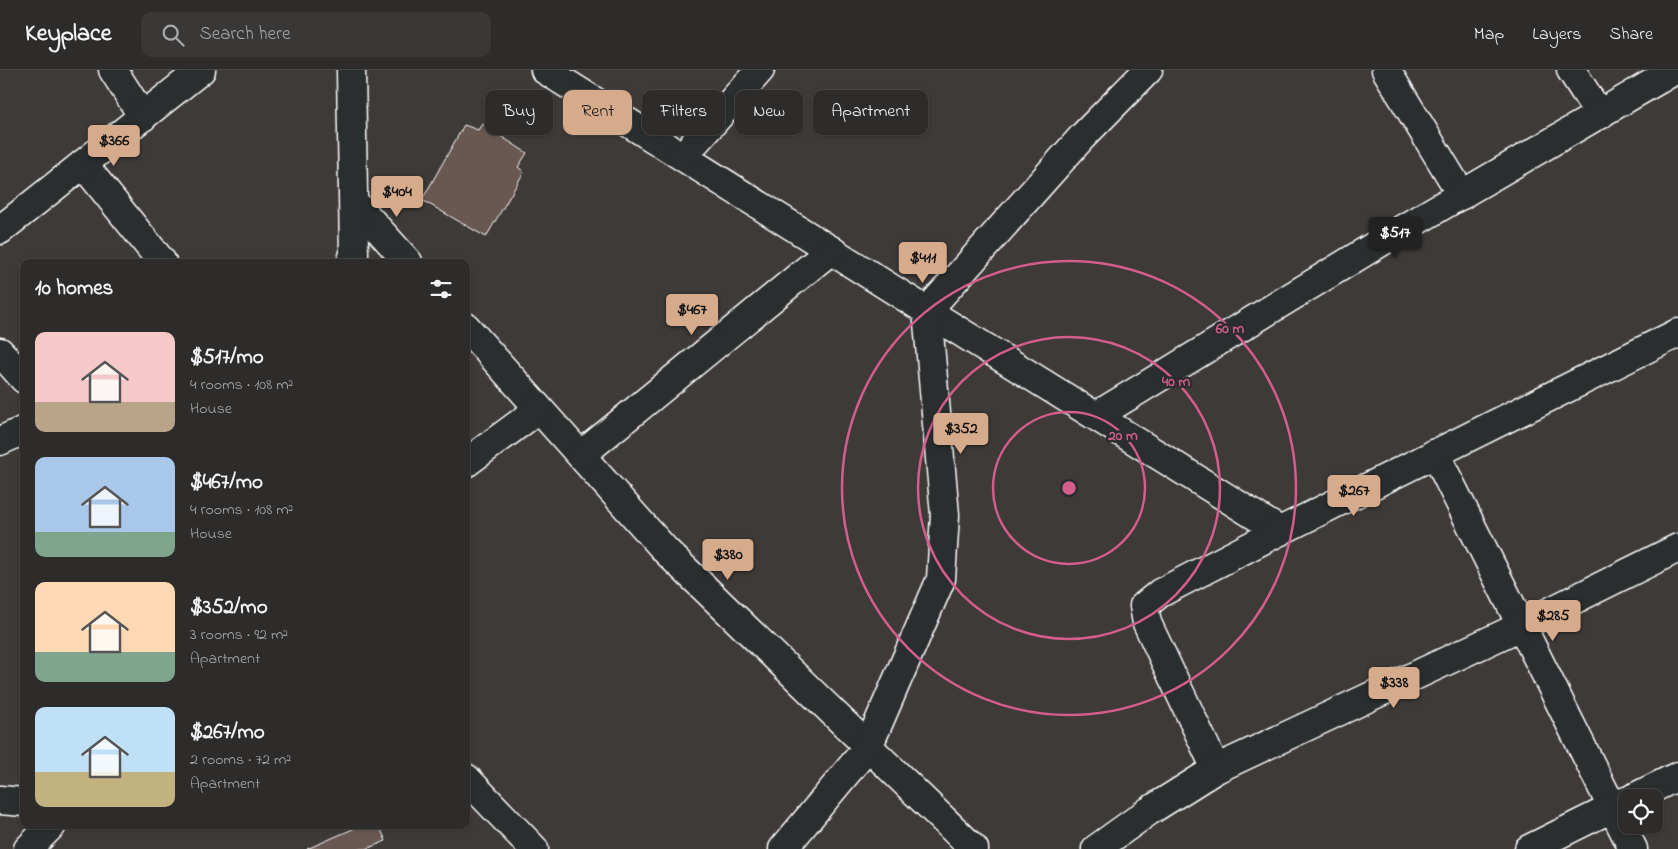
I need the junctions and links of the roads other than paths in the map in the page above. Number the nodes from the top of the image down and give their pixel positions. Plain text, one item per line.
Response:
1 (113, 70) edge
2 (201, 70) edge
3 (351, 70) edge
4 (546, 70) edge
5 (760, 70) edge
6 (1148, 70) edge
7 (1386, 70) edge
8 (1571, 70) edge
9 (1675, 70) edge
10 (1600, 115) junction
11 (142, 117) junction
12 (683, 156) junction
13 (83, 164) junction
14 (1462, 195) junction
15 (354, 202) junction
16 (0, 230) edge
17 (831, 250) junction
18 (160, 259) edge
19 (352, 259) edge
20 (405, 259) edge
21 (927, 311) junction
22 (470, 331) edge
23 (1678, 333) edge
24 (0, 352) edge
25 (20, 374) edge
26 (539, 409) junction
27 (1096, 416) junction
28 (20, 432) edge
29 (0, 441) edge
30 (1435, 453) junction
31 (581, 455) junction
32 (470, 460) edge
33 (1280, 531) junction
34 (1678, 548) edge
35 (1521, 626) junction
36 (868, 747) junction
37 (1216, 769) junction
38 (1678, 776) edge
39 (470, 782) edge
40 (1651, 789) edge
41 (1618, 792) edge
42 (0, 800) edge
43 (20, 802) edge
44 (1618, 805) edge
45 (48, 829) edge
46 (1630, 834) edge
47 (28, 849) edge
48 (534, 849) edge
49 (783, 849) edge
50 (974, 849) edge
51 (1096, 849) edge
52 (1529, 849) edge
53 (1633, 849) edge

1 - 11 street
2 - 11 street
3 - 15 street
4 - 12 street
5 - 12 street
6 - 21 street
7 - 14 street
8 - 10 street
9 - 10 street
10 - 14 street
11 - 13 street
12 - 17 street
13 - 16 street
13 - 18 street
14 - 27 street
15 - 19 street
15 - 20 street
17 - 21 street
17 - 31 street
21 - 27 street
21 - 36 street
22 - 26 street
23 - 30 street
24 - 25 street
26 - 31 street
26 - 32 street
27 - 33 street
28 - 29 street
30 - 33 street
30 - 35 street
31 - 36 street
33 - 37 street
34 - 35 street
35 - 37 street
35 - 41 street
36 - 49 street
36 - 50 street
37 - 51 street
38 - 40 street
39 - 48 street
42 - 43 street
44 - 52 street
45 - 47 street
46 - 53 street

